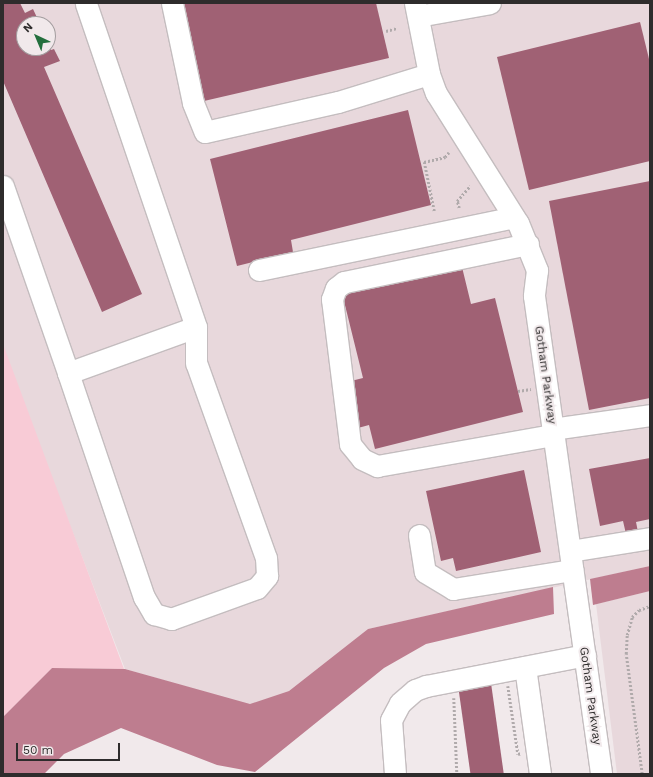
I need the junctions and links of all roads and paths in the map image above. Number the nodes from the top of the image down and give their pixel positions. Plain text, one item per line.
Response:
1 (86, 3) edge
2 (172, 3) edge
3 (490, 3) edge
4 (417, 9) edge
5 (396, 28) dead end
6 (386, 31) dead end
7 (429, 74) junction
8 (449, 152) dead end
9 (3, 186) edge
10 (470, 186) dead end
11 (459, 208) dead end
12 (434, 211) dead end
13 (514, 217) junction
14 (528, 244) junction
15 (259, 270) dead end
16 (196, 327) junction
17 (68, 373) junction
18 (531, 388) dead end
19 (518, 391) dead end
20 (650, 415) edge
21 (553, 432) junction
22 (419, 535) dead end
23 (650, 538) edge
24 (571, 561) junction
25 (650, 606) edge
26 (584, 655) junction
27 (525, 667) junction
28 (507, 683) dead end
29 (454, 689) dead end
30 (535, 767) edge
31 (395, 774) edge
32 (457, 774) edge
33 (601, 774) edge
34 (642, 774) edge

1 - 16 street
2 - 7 street
3 - 4 street
4 - 7 street, Gotham Parkway
5 - 6 path
7 - 13 street, Gotham Parkway
8 - 12 path
9 - 17 street
10 - 11 path
13 - 14 street, Gotham Parkway
13 - 15 street
14 - 21 street, Gotham Parkway
14 - 21 street
16 - 17 street
16 - 17 street
18 - 19 path
20 - 21 street
21 - 24 street, Gotham Parkway
22 - 24 street
23 - 24 street
24 - 26 street, Gotham Parkway
25 - 34 path
26 - 27 street
26 - 33 street, Gotham Parkway
27 - 30 street
27 - 31 street
28 - 30 path
29 - 32 path

